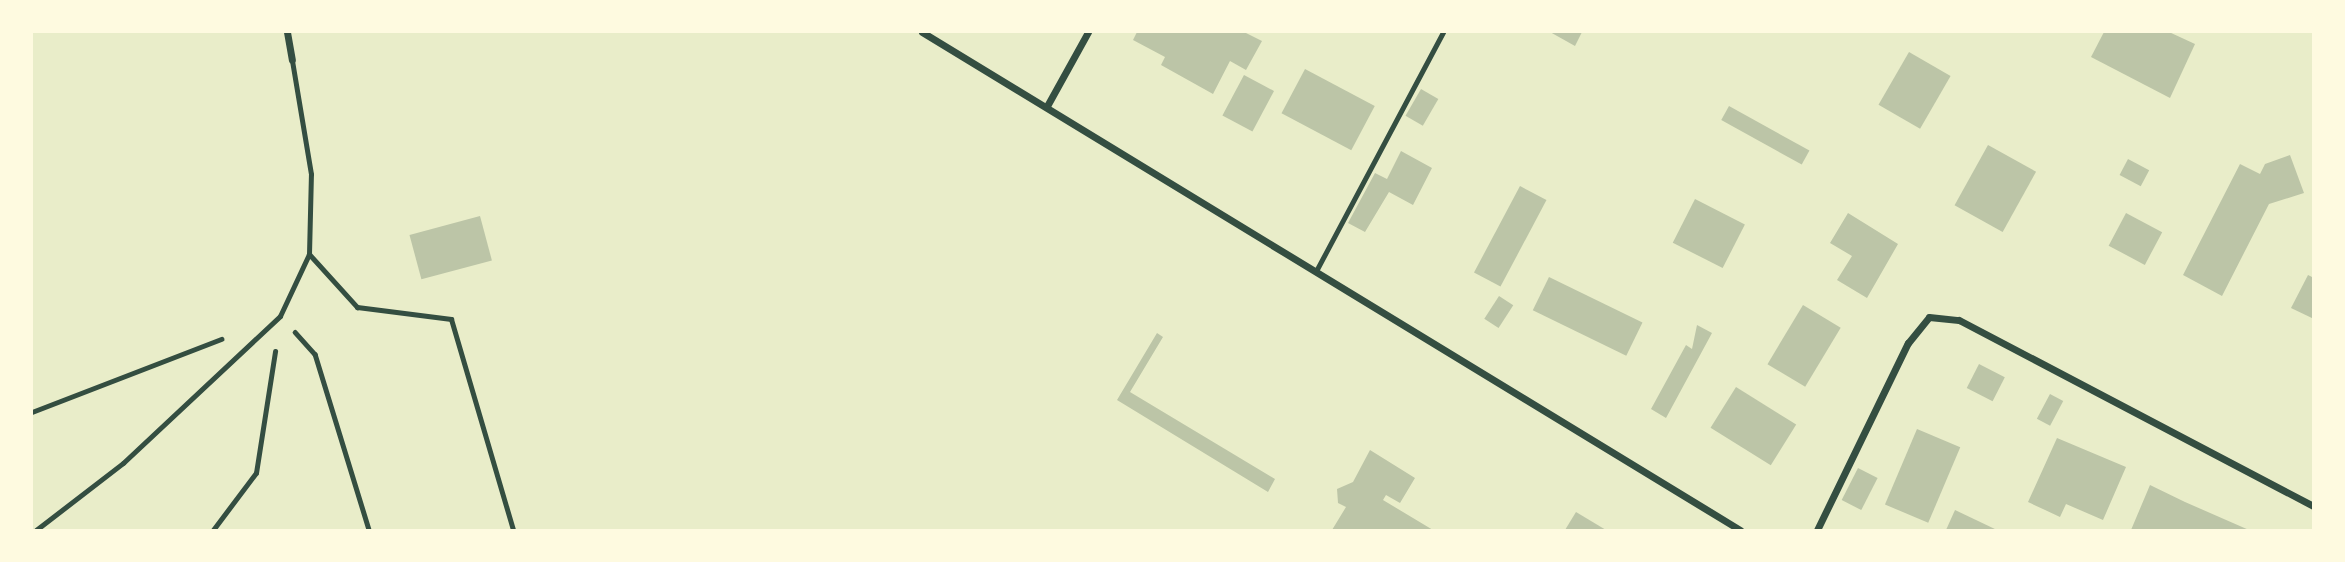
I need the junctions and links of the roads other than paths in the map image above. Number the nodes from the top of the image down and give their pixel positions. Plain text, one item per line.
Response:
1 (287, 32) edge
2 (922, 32) edge
3 (1088, 32) edge
4 (1443, 32) edge
5 (292, 60) joint
6 (1047, 106) junction
7 (309, 254) junction
8 (1316, 271) junction
9 (2314, 506) edge
10 (36, 530) edge
11 (513, 530) edge
12 (1740, 530) edge
13 (1817, 530) edge

1 - 5 street
2 - 6 street
3 - 6 street
4 - 8 lane
5 - 7 lane
6 - 8 street
7 - 10 lane
7 - 11 lane
8 - 12 street
9 - 13 street

